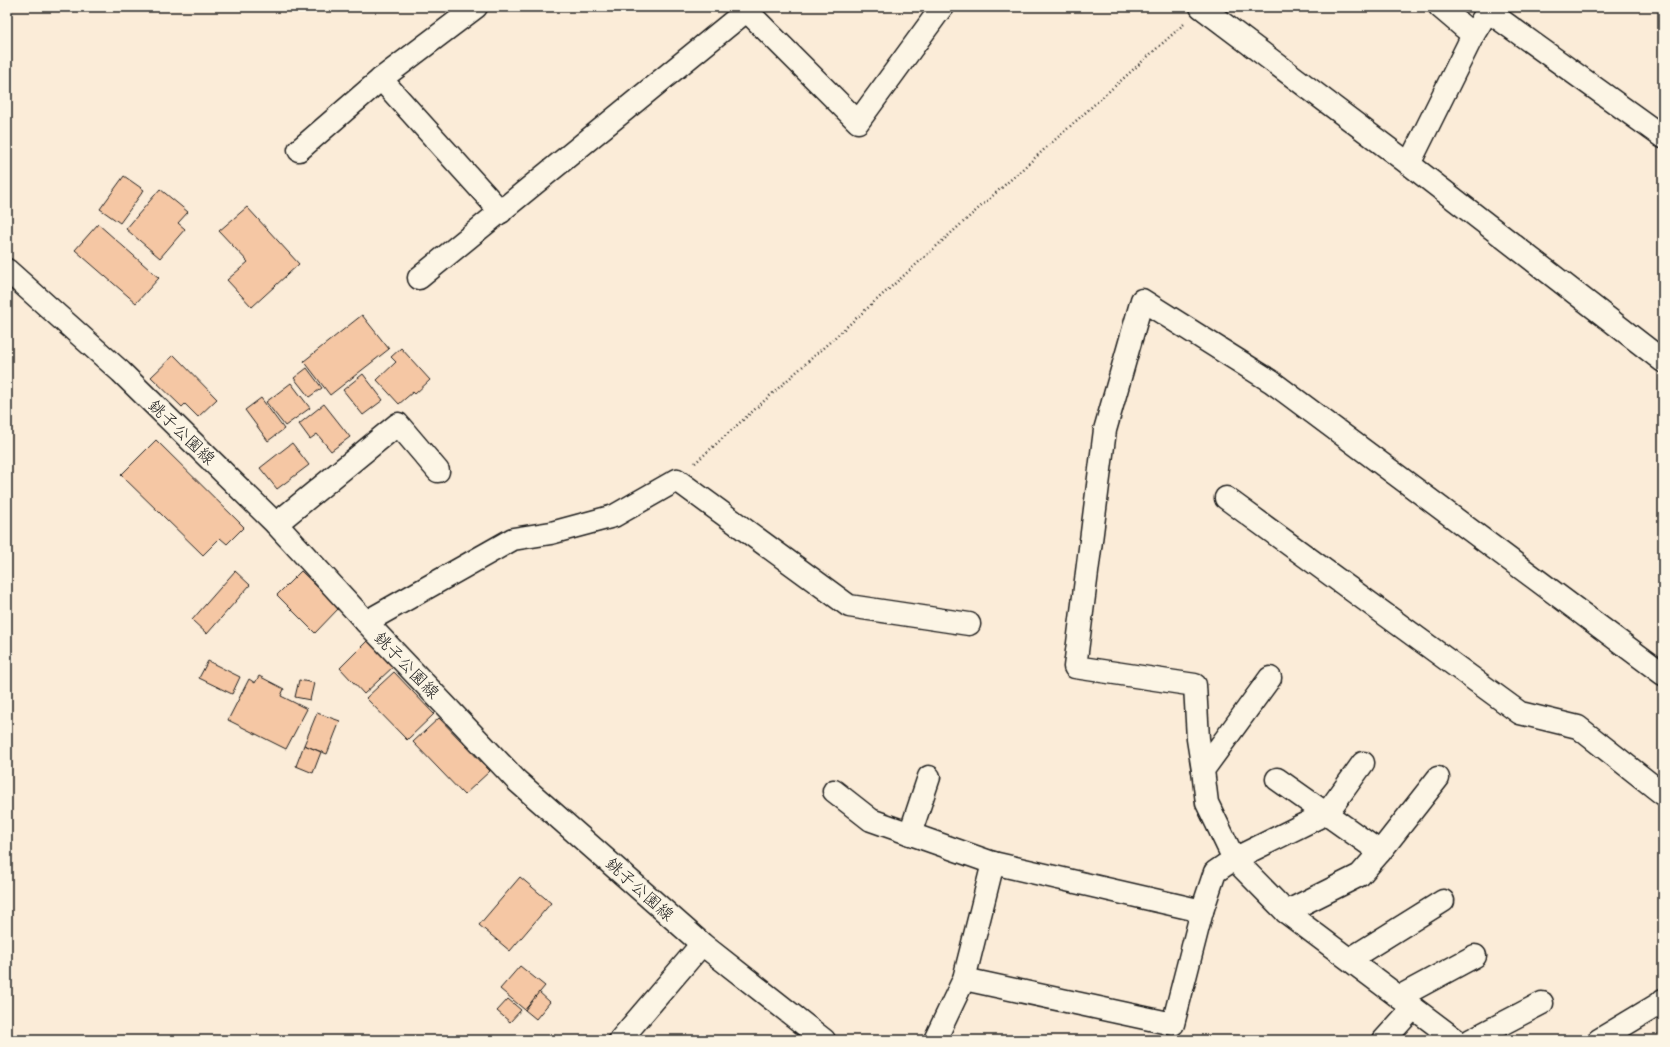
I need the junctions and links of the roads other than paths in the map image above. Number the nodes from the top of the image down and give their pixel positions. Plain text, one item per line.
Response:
1 (476, 7) edge
2 (942, 7) edge
3 (1202, 7) edge
4 (1440, 7) edge
5 (745, 9) edge
6 (1489, 9) edge
7 (1473, 35) junction
8 (381, 79) junction
9 (1663, 137) edge
10 (299, 150) dead end
11 (1409, 164) junction
12 (501, 212) junction
13 (7, 270) edge
14 (419, 278) dead end
15 (1663, 361) edge
16 (438, 472) dead end
17 (1226, 498) dead end
18 (276, 524) junction
19 (366, 622) junction
20 (968, 624) dead end
21 (1663, 674) edge
22 (1270, 678) dead end
23 (1363, 763) dead end
24 (1203, 770) junction
25 (928, 777) dead end
26 (1438, 778) dead end
27 (1277, 779) dead end
28 (834, 791) dead end
29 (1663, 794) edge
30 (1327, 813) junction
31 (910, 834) junction
32 (1380, 852) junction
33 (1234, 859) junction
34 (993, 863) junction
35 (1443, 901) dead end
36 (1202, 911) junction
37 (1286, 912) junction
38 (702, 944) junction
39 (1475, 956) dead end
40 (1350, 959) junction
41 (964, 979) junction
42 (1663, 1000) edge
43 (1406, 1003) junction
44 (1542, 1003) dead end
45 (620, 1040) edge
46 (824, 1040) edge
47 (935, 1040) edge
48 (1384, 1040) edge
49 (1456, 1040) edge
50 (1471, 1040) edge
51 (1600, 1040) edge

1 - 8 street
2 - 5 street
3 - 11 street
4 - 7 street
5 - 12 street
6 - 7 street
6 - 9 street
7 - 11 street
8 - 10 street
8 - 12 street
11 - 15 street
12 - 14 street
13 - 18 street, 銚子公園線
16 - 18 street
17 - 29 street
18 - 19 street, 銚子公園線
19 - 20 street
19 - 38 street, 銚子公園線
21 - 24 street
22 - 24 street
23 - 30 street
24 - 33 street
25 - 31 street
26 - 32 street
27 - 30 street
28 - 31 street
30 - 32 street
30 - 33 street
31 - 34 street
32 - 37 street
33 - 36 street
33 - 37 street
34 - 36 street
34 - 41 street
35 - 40 street
36 - 41 street
37 - 40 street
38 - 45 street
38 - 46 street, 銚子公園線
39 - 43 street
40 - 43 street
41 - 47 street
42 - 51 street
43 - 48 street
43 - 49 street
44 - 50 street

